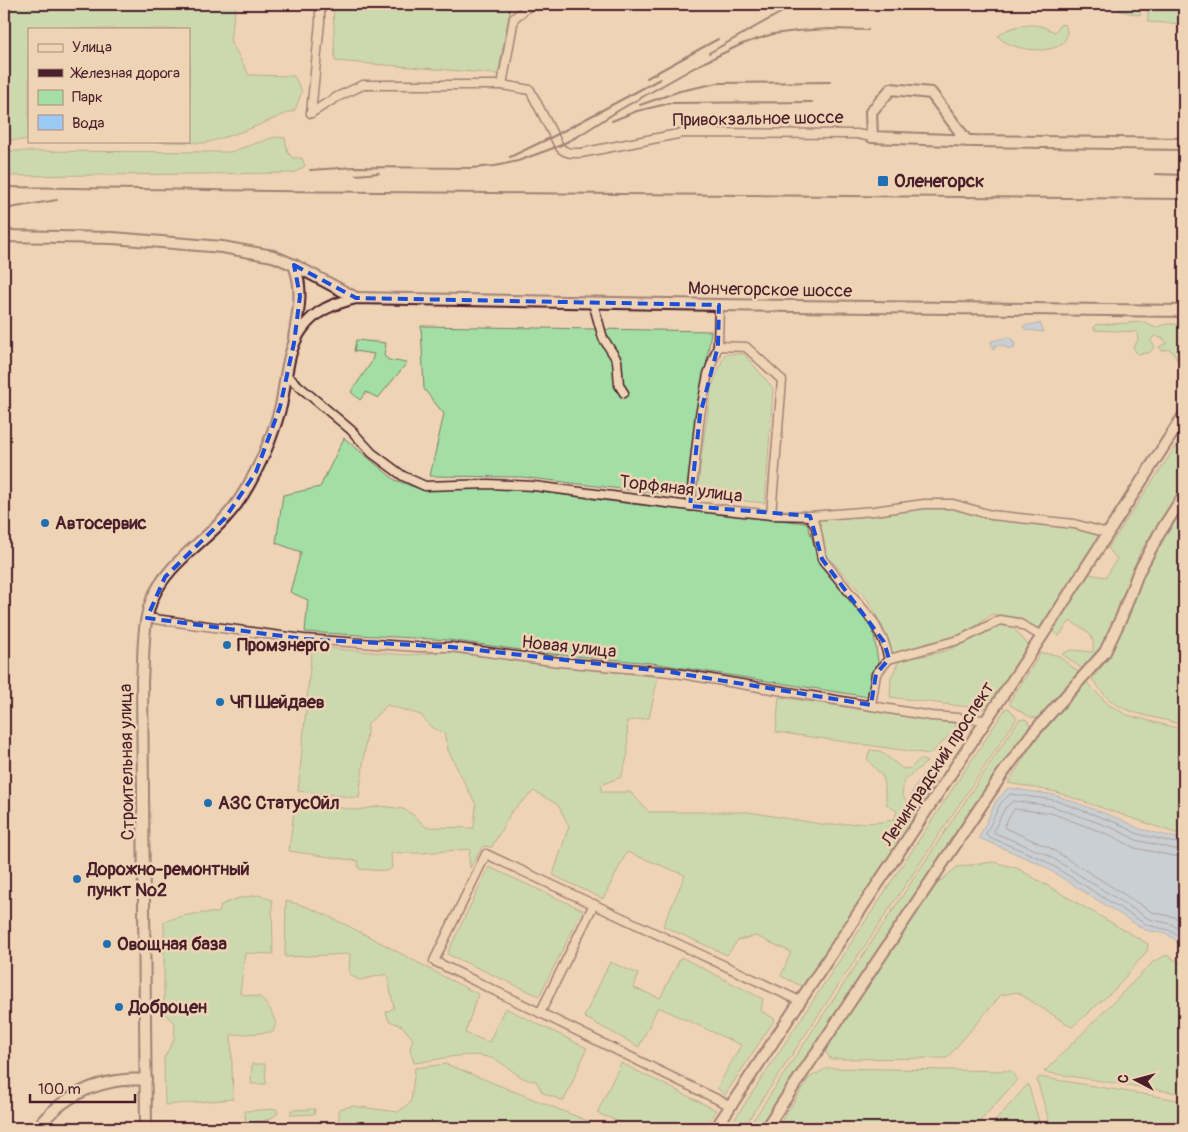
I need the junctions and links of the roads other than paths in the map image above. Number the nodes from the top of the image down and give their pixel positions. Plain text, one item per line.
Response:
1 (320, 4) edge
2 (532, 4) edge
3 (502, 85) junction
4 (872, 137) junction
5 (967, 140) junction
6 (1184, 144) edge
7 (4, 236) edge
8 (294, 265) junction
9 (356, 298) junction
10 (594, 303) junction
11 (719, 306) junction
12 (1184, 311) edge
13 (294, 343) junction
14 (718, 346) junction
15 (287, 376) junction
16 (624, 394) dead end
17 (1184, 415) edge
18 (1184, 495) edge
19 (690, 506) junction
20 (771, 515) junction
21 (810, 516) junction
22 (1108, 533) junction
23 (147, 618) junction
24 (1042, 636) junction
25 (889, 659) junction
26 (871, 705) junction
27 (986, 720) junction
28 (594, 904) junction
29 (800, 1001) junction
30 (540, 1013) junction
31 (146, 1079) junction
32 (731, 1106) junction
33 (37, 1128) edge
34 (146, 1128) edge
35 (716, 1128) edge
36 (766, 1128) edge

1 - 3 street
2 - 3 street
3 - 4 street, Привокзальное шоссе
4 - 5 street, Привокзальное шоссе
4 - 5 street
5 - 6 street, Привокзальное шоссе
7 - 8 street
8 - 9 street
8 - 13 street, Строительная улица
9 - 10 street, Мончегорское шоссе
9 - 13 street
10 - 11 street, Мончегорское шоссе
10 - 16 street
11 - 12 street, Мончегорское шоссе
11 - 14 street
13 - 15 street, Строительная улица
14 - 19 street
14 - 20 street
15 - 19 street, Торфяная улица
15 - 23 street, Строительная улица
17 - 22 street, Ленинградский проспект
18 - 36 street
19 - 20 street, Торфяная улица
20 - 21 street, Торфяная улица
21 - 22 street, Торфяная улица
21 - 25 street
22 - 24 street, Ленинградский проспект
23 - 26 street, Новая улица
23 - 31 street, Строительная улица
24 - 25 street
24 - 27 street, Ленинградский проспект
25 - 26 street
26 - 27 street, Новая улица
27 - 29 street, Ленинградский проспект
28 - 29 street
28 - 30 street
28 - 30 street
29 - 32 street, Ленинградский проспект
30 - 32 street
31 - 33 street
31 - 34 street, Строительная улица
32 - 35 street, Ленинградский проспект

